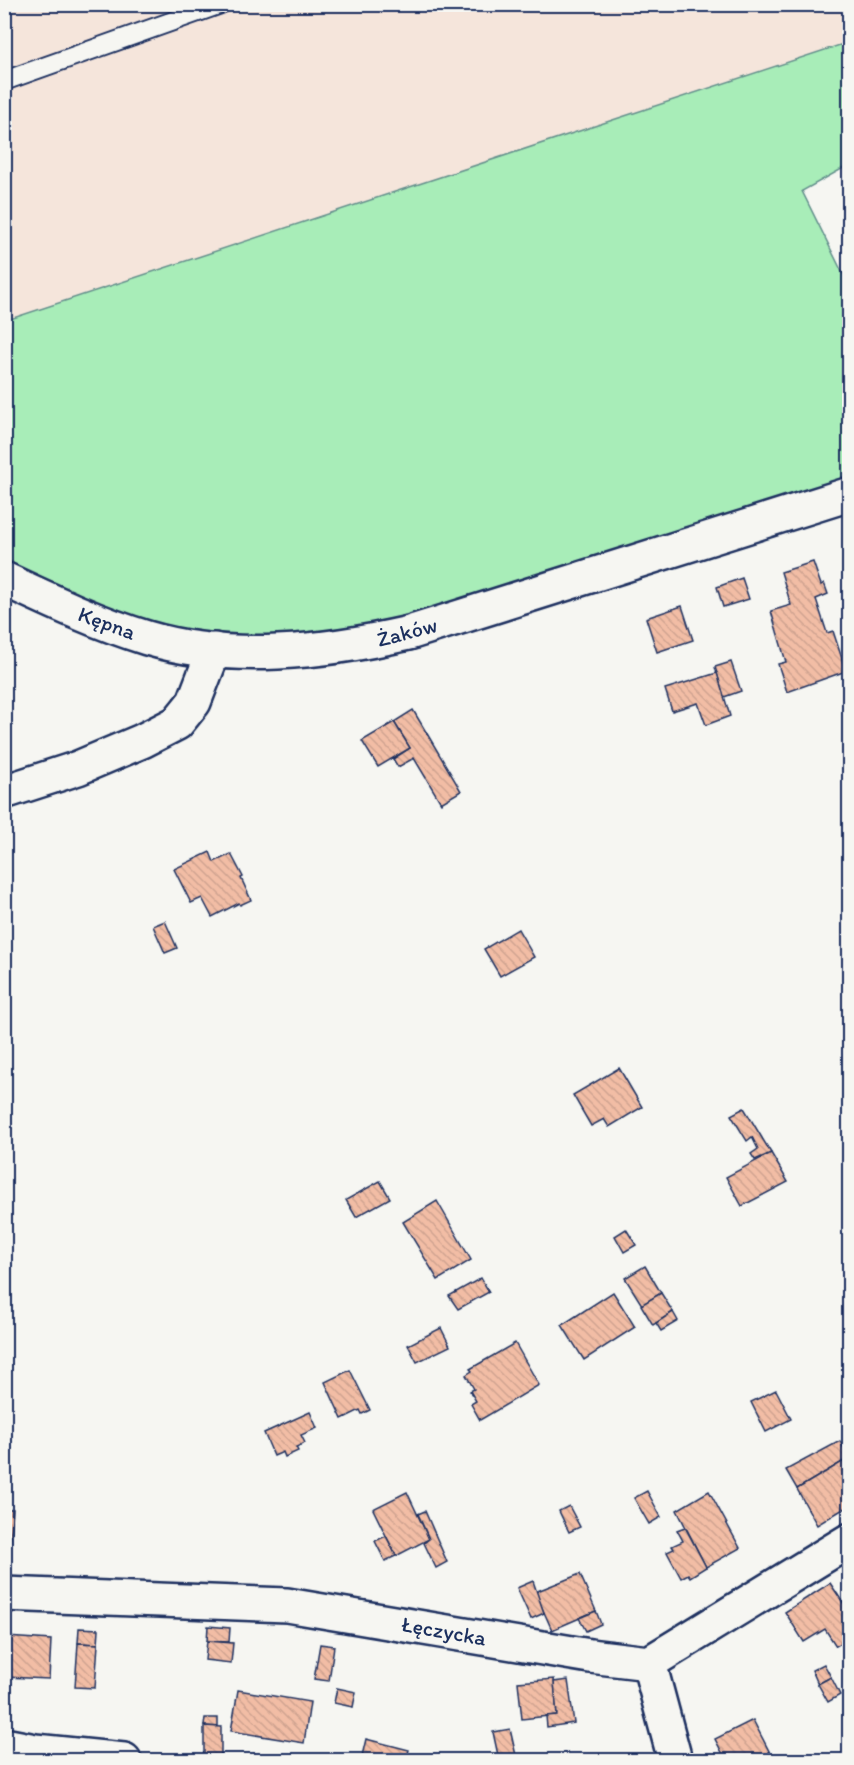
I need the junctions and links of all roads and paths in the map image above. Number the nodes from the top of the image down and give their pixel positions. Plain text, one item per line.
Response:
1 (221, 4) edge
2 (4, 81) edge
3 (849, 494) edge
4 (4, 579) edge
5 (214, 650) junction
6 (4, 792) edge
7 (849, 1540) edge
8 (4, 1594) edge
9 (649, 1663) junction
10 (4, 1745) edge
11 (124, 1761) edge
12 (675, 1761) edge

1 - 2 lane
3 - 5 street, Żaków
4 - 5 street, Kępna
5 - 6 street
7 - 9 street
8 - 9 street, Łęczycka
9 - 12 street
10 - 11 street

